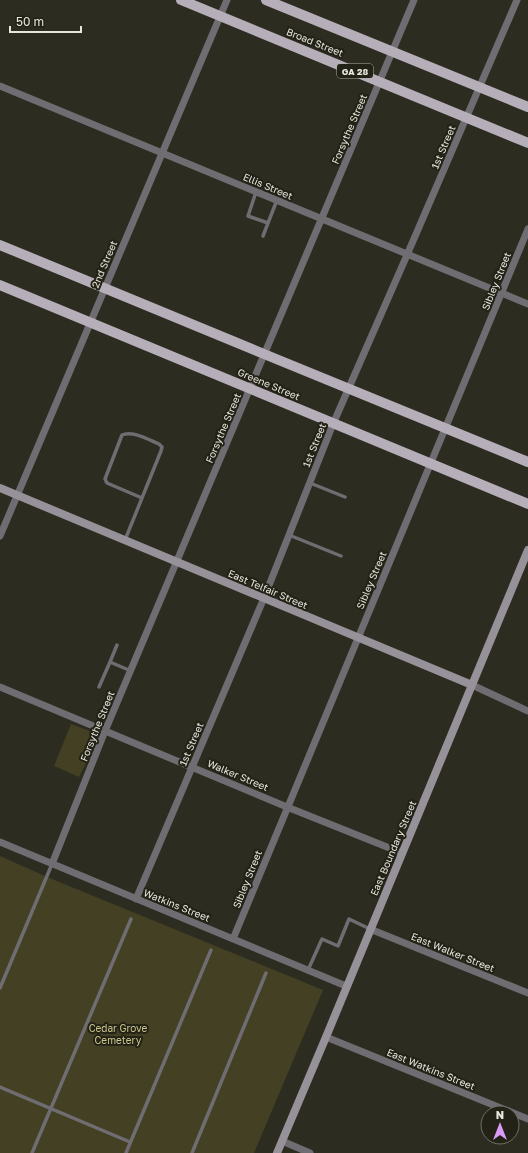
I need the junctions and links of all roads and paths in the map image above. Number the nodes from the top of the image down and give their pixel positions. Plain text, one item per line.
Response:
1 (181, 0) edge
2 (227, 0) edge
3 (266, 0) edge
4 (414, 0) edge
5 (517, 0) edge
6 (220, 16) junction
7 (392, 52) junction
8 (380, 82) junction
9 (0, 86) edge
10 (480, 87) junction
11 (528, 107) edge
12 (467, 117) junction
13 (528, 143) edge
14 (162, 153) junction
15 (256, 192) junction
16 (277, 200) junction
17 (322, 219) junction
18 (268, 223) junction
19 (528, 229) edge
20 (263, 236) dead end
21 (0, 245) edge
22 (408, 255) junction
23 (0, 285) edge
24 (105, 288) junction
25 (502, 293) junction
26 (528, 304) edge
27 (90, 323) junction
28 (264, 354) junction
29 (250, 389) junction
30 (349, 389) junction
31 (334, 424) junction
32 (446, 428) junction
33 (528, 462) edge
34 (431, 463) junction
35 (310, 483) junction
36 (0, 488) edge
37 (17, 495) junction
38 (345, 497) dead end
39 (142, 498) junction
40 (528, 504) edge
41 (289, 535) junction
42 (0, 536) edge
43 (126, 540) junction
44 (528, 550) edge
45 (341, 556) dead end
46 (178, 562) junction
47 (264, 598) junction
48 (358, 638) junction
49 (117, 645) dead end
50 (110, 662) junction
51 (131, 671) junction
52 (472, 685) junction
53 (0, 687) edge
54 (99, 687) dead end
55 (528, 711) edge
56 (105, 731) junction
57 (193, 767) junction
58 (288, 807) junction
59 (0, 842) edge
60 (402, 853) junction
61 (52, 864) junction
62 (136, 899) junction
63 (131, 919) dead end
64 (370, 929) junction
65 (233, 939) junction
66 (211, 950) dead end
67 (308, 970) junction
68 (266, 973) dead end
69 (346, 986) junction
70 (0, 988) edge
71 (528, 993) edge
72 (326, 1037) junction
73 (0, 1087) edge
74 (51, 1109) junction
75 (528, 1119) edge
76 (282, 1141) junction
77 (130, 1142) junction
78 (32, 1153) edge
79 (126, 1153) edge
80 (192, 1153) edge
81 (277, 1153) edge
82 (310, 1153) edge

1 - 6 main road, Broad Street / GA 28
2 - 6 street, 2nd Street
3 - 7 main road, Broad Street
4 - 7 street, Forsythe Street
5 - 10 street, 1st Street
6 - 8 main road, Broad Street / GA 28
6 - 14 street, 2nd Street
7 - 8 street, Forsythe Street
7 - 10 main road, Broad Street
8 - 12 main road, Broad Street / GA 28
8 - 17 street, Forsythe Street
9 - 14 street, Ellis Street
10 - 11 main road, Broad Street
10 - 12 street, 1st Street
12 - 13 main road, Broad Street / GA 28
12 - 22 street, 1st Street
14 - 15 street, Ellis Street
14 - 24 street, 2nd Street
15 - 16 street, Ellis Street
15 - 18 lane
16 - 17 street, Ellis Street
16 - 18 lane
17 - 22 street, Ellis Street
17 - 28 street, Forsythe Street
18 - 20 lane
19 - 25 street, Sibley Street
21 - 24 main road
22 - 25 street, Ellis Street
22 - 30 street, 1st Street
23 - 27 main road, Greene Street
24 - 27 street, 2nd Street
24 - 28 main road
25 - 26 street, Ellis Street
25 - 32 street, Sibley Street
27 - 29 main road, Greene Street
27 - 37 street, 2nd Street
28 - 29 street, Forsythe Street
28 - 30 main road
29 - 31 main road, Greene Street
29 - 46 street, Forsythe Street
30 - 31 street, 1st Street
30 - 32 main road
31 - 34 main road, Greene Street
31 - 35 street, 1st Street
32 - 33 main road
32 - 34 street, Sibley Street
34 - 40 main road, Greene Street
34 - 48 street, Sibley Street
35 - 38 lane
35 - 41 street, 1st Street
36 - 37 main road, East Telfair Street
37 - 42 street, 2nd Street
37 - 43 main road, East Telfair Street
39 - 39 lane
39 - 43 lane
41 - 45 lane
41 - 47 street, 1st Street
43 - 46 main road, East Telfair Street
44 - 52 main road, East Boundary Street
46 - 47 main road, East Telfair Street
46 - 51 street, Forsythe Street
47 - 48 main road, East Telfair Street
47 - 57 street, 1st Street
48 - 52 main road, East Telfair Street
48 - 58 street, Sibley Street
49 - 50 lane
50 - 51 lane
50 - 54 lane
51 - 56 street, Forsythe Street
52 - 55 street, East Telfair Street
52 - 60 main road, East Boundary Street
53 - 56 street, Walker Street
56 - 57 street, Walker Street
56 - 61 street, Forsythe Street
57 - 58 street, Walker Street
57 - 62 street, 1st Street
58 - 60 street, Walker Street
58 - 65 street, Sibley Street
59 - 61 street, Watkins Street
60 - 64 main road, East Boundary Street
61 - 62 street, Watkins Street
61 - 70 lane
62 - 65 street, Watkins Street
63 - 74 lane
64 - 67 lane
64 - 69 main road, East Boundary Street
64 - 71 street, East Walker Street
65 - 67 street, Watkins Street
66 - 77 lane
67 - 69 street, Watkins Street
68 - 80 lane
69 - 72 main road, East Boundary Street
72 - 75 street, East Watkins Street
72 - 76 main road, East Boundary Street
73 - 74 lane
74 - 77 lane
74 - 78 lane
76 - 81 main road, East Boundary Street
76 - 82 street
77 - 79 lane

